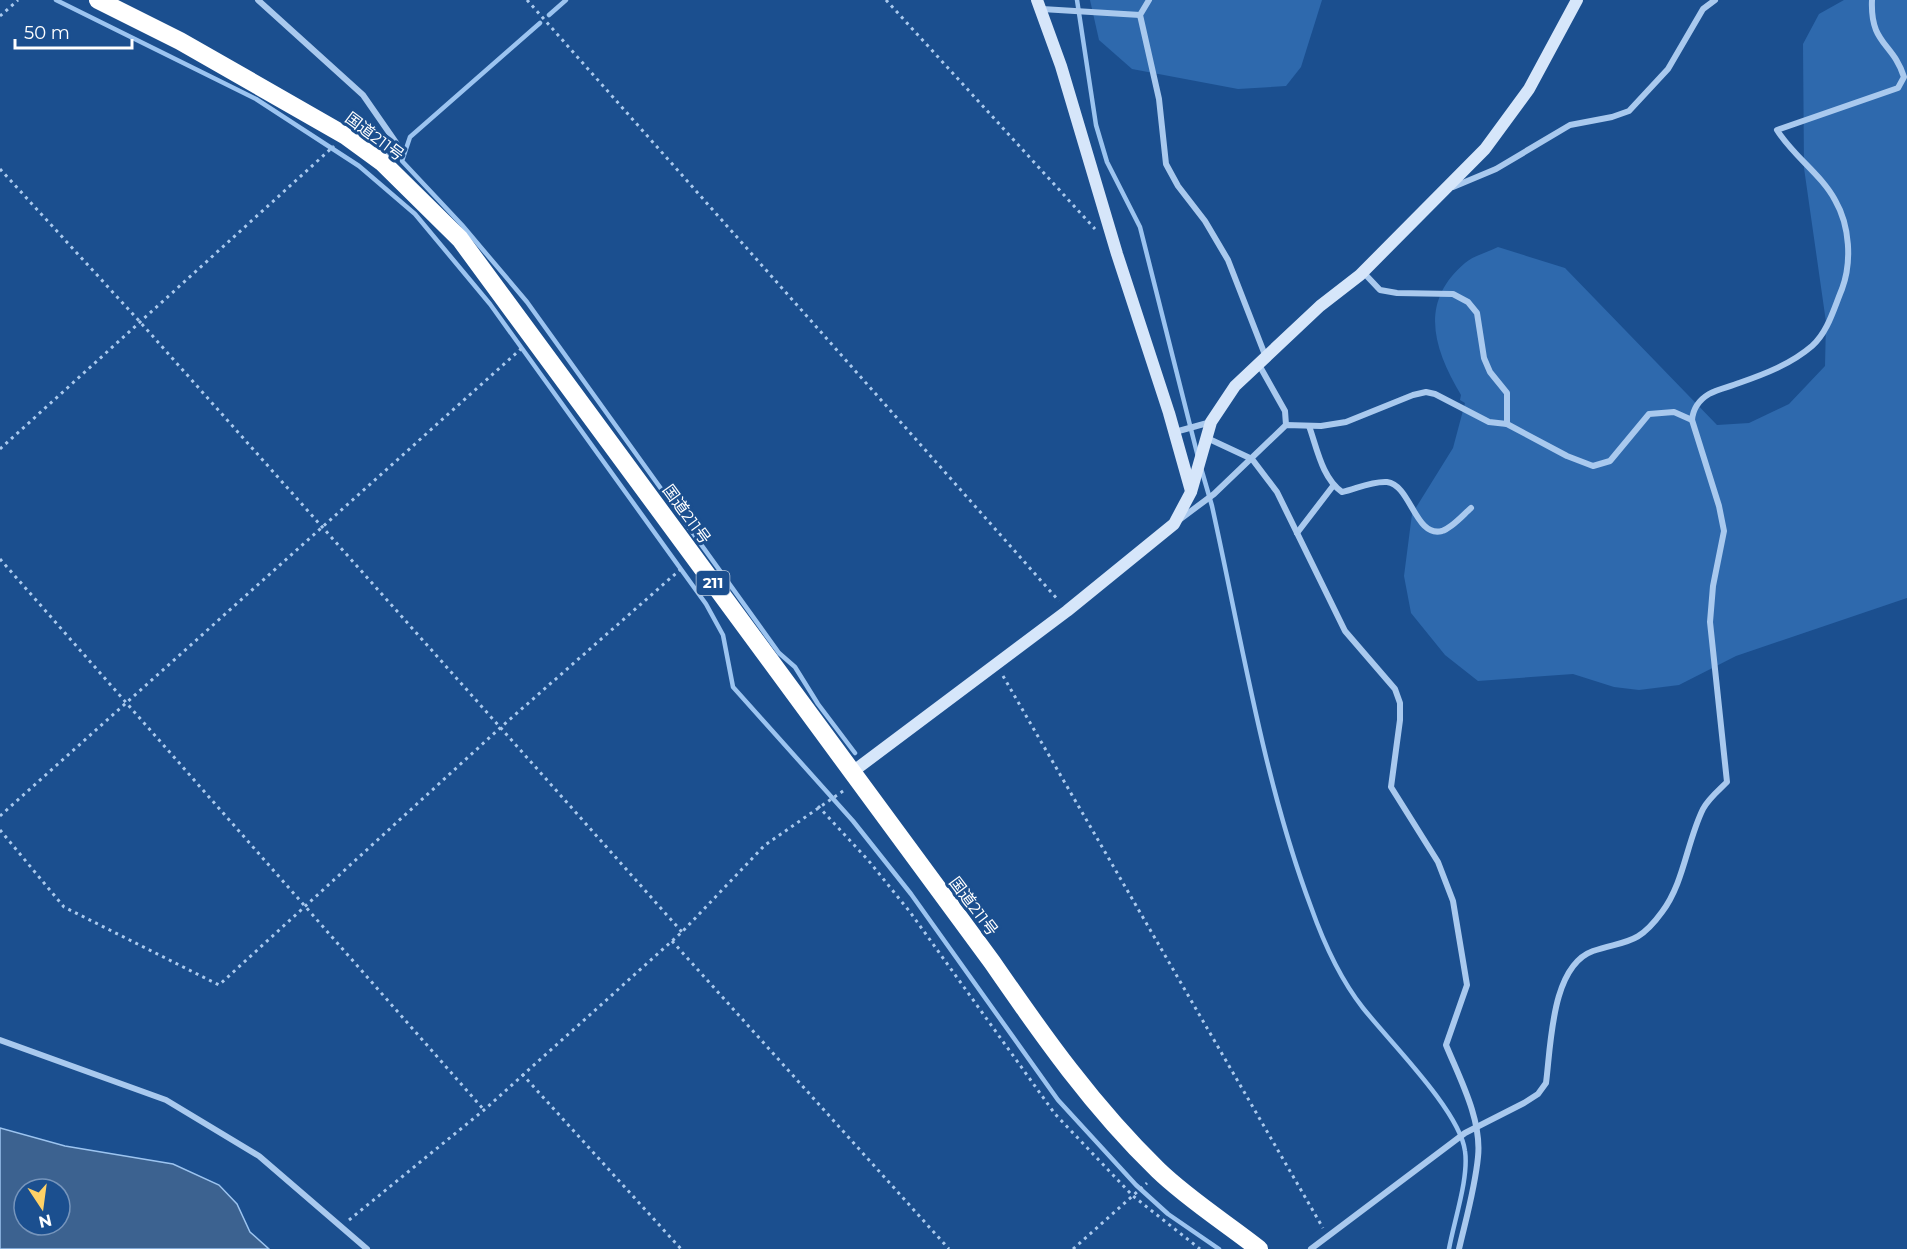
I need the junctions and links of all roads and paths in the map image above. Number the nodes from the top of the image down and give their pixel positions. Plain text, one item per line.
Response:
1 (18, 0) edge
2 (98, 0) edge
3 (258, 0) edge
4 (527, 0) edge
5 (886, 0) edge
6 (1149, 0) edge
7 (1577, 0) edge
8 (1714, 0) edge
9 (1872, 0) edge
10 (1040, 4) edge
11 (1140, 15) junction
12 (0, 16) edge
13 (346, 136) junction
14 (383, 163) junction
15 (0, 169) edge
16 (1447, 189) junction
17 (1117, 254) junction
18 (1363, 271) junction
19 (141, 323) junction
20 (535, 337) junction
21 (1261, 359) junction
22 (1692, 420) junction
23 (1211, 422) junction
24 (1286, 424) junction
25 (1507, 424) junction
26 (1309, 426) junction
27 (1179, 431) junction
28 (1206, 438) junction
29 (0, 449) edge
30 (1252, 459) junction
31 (1333, 486) junction
32 (1191, 492) junction
33 (1471, 508) dead end
34 (1174, 524) junction
35 (320, 527) junction
36 (1297, 533) junction
37 (694, 557) junction
38 (0, 559) edge
39 (1067, 610) junction
40 (996, 664) junction
41 (126, 702) junction
42 (500, 728) junction
43 (854, 778) junction
44 (818, 806) junction
45 (0, 816) edge
46 (0, 830) edge
47 (304, 906) junction
48 (682, 932) junction
49 (672, 941) junction
50 (0, 1040) edge
51 (522, 1074) junction
52 (484, 1110) junction
53 (1475, 1126) junction
54 (1160, 1172) junction
55 (1133, 1196) junction
56 (342, 1226) junction
57 (1327, 1235) junction
58 (367, 1249) edge
59 (681, 1249) edge
60 (949, 1249) edge
61 (1073, 1249) edge
62 (1200, 1249) edge
63 (1259, 1249) edge
64 (1311, 1249) edge
65 (1459, 1249) edge

1 - 12 path
2 - 13 highway, 国道211号 / 211
3 - 14 street
4 - 39 path
5 - 17 path
6 - 11 street
7 - 16 street
8 - 16 street
9 - 22 street
10 - 11 street
10 - 17 street
11 - 21 street
13 - 14 highway, 国道211号 / 211
13 - 19 path
14 - 20 highway, 国道211号 / 211
15 - 19 path
16 - 18 street
17 - 27 street
18 - 21 street
18 - 25 street
19 - 29 path
19 - 35 path
20 - 35 path
20 - 37 highway, 国道211号 / 211
21 - 23 street
21 - 24 street
22 - 25 street
22 - 53 street
23 - 27 street
23 - 28 street
24 - 26 street
24 - 30 street
25 - 26 street
26 - 31 street
27 - 32 street
28 - 30 street
28 - 32 street
30 - 34 street
30 - 36 street
31 - 33 street
31 - 36 street
32 - 34 street
34 - 39 street
35 - 41 path
35 - 42 path
36 - 53 street
37 - 42 path
37 - 43 highway, 国道211号 / 211
38 - 41 path
39 - 40 street
40 - 43 street
40 - 57 path
41 - 45 path
41 - 47 path
42 - 47 path
42 - 48 path
43 - 44 path
43 - 54 highway, 国道211号 / 211
44 - 48 path
44 - 55 path
46 - 47 path
47 - 52 path
48 - 49 path
49 - 51 path
49 - 60 path
50 - 56 street
51 - 52 path
51 - 59 path
52 - 56 path
53 - 57 street
53 - 65 street
54 - 55 path
54 - 63 highway, 国道211号 / 211
55 - 61 path
55 - 62 path
56 - 58 street
57 - 64 street

